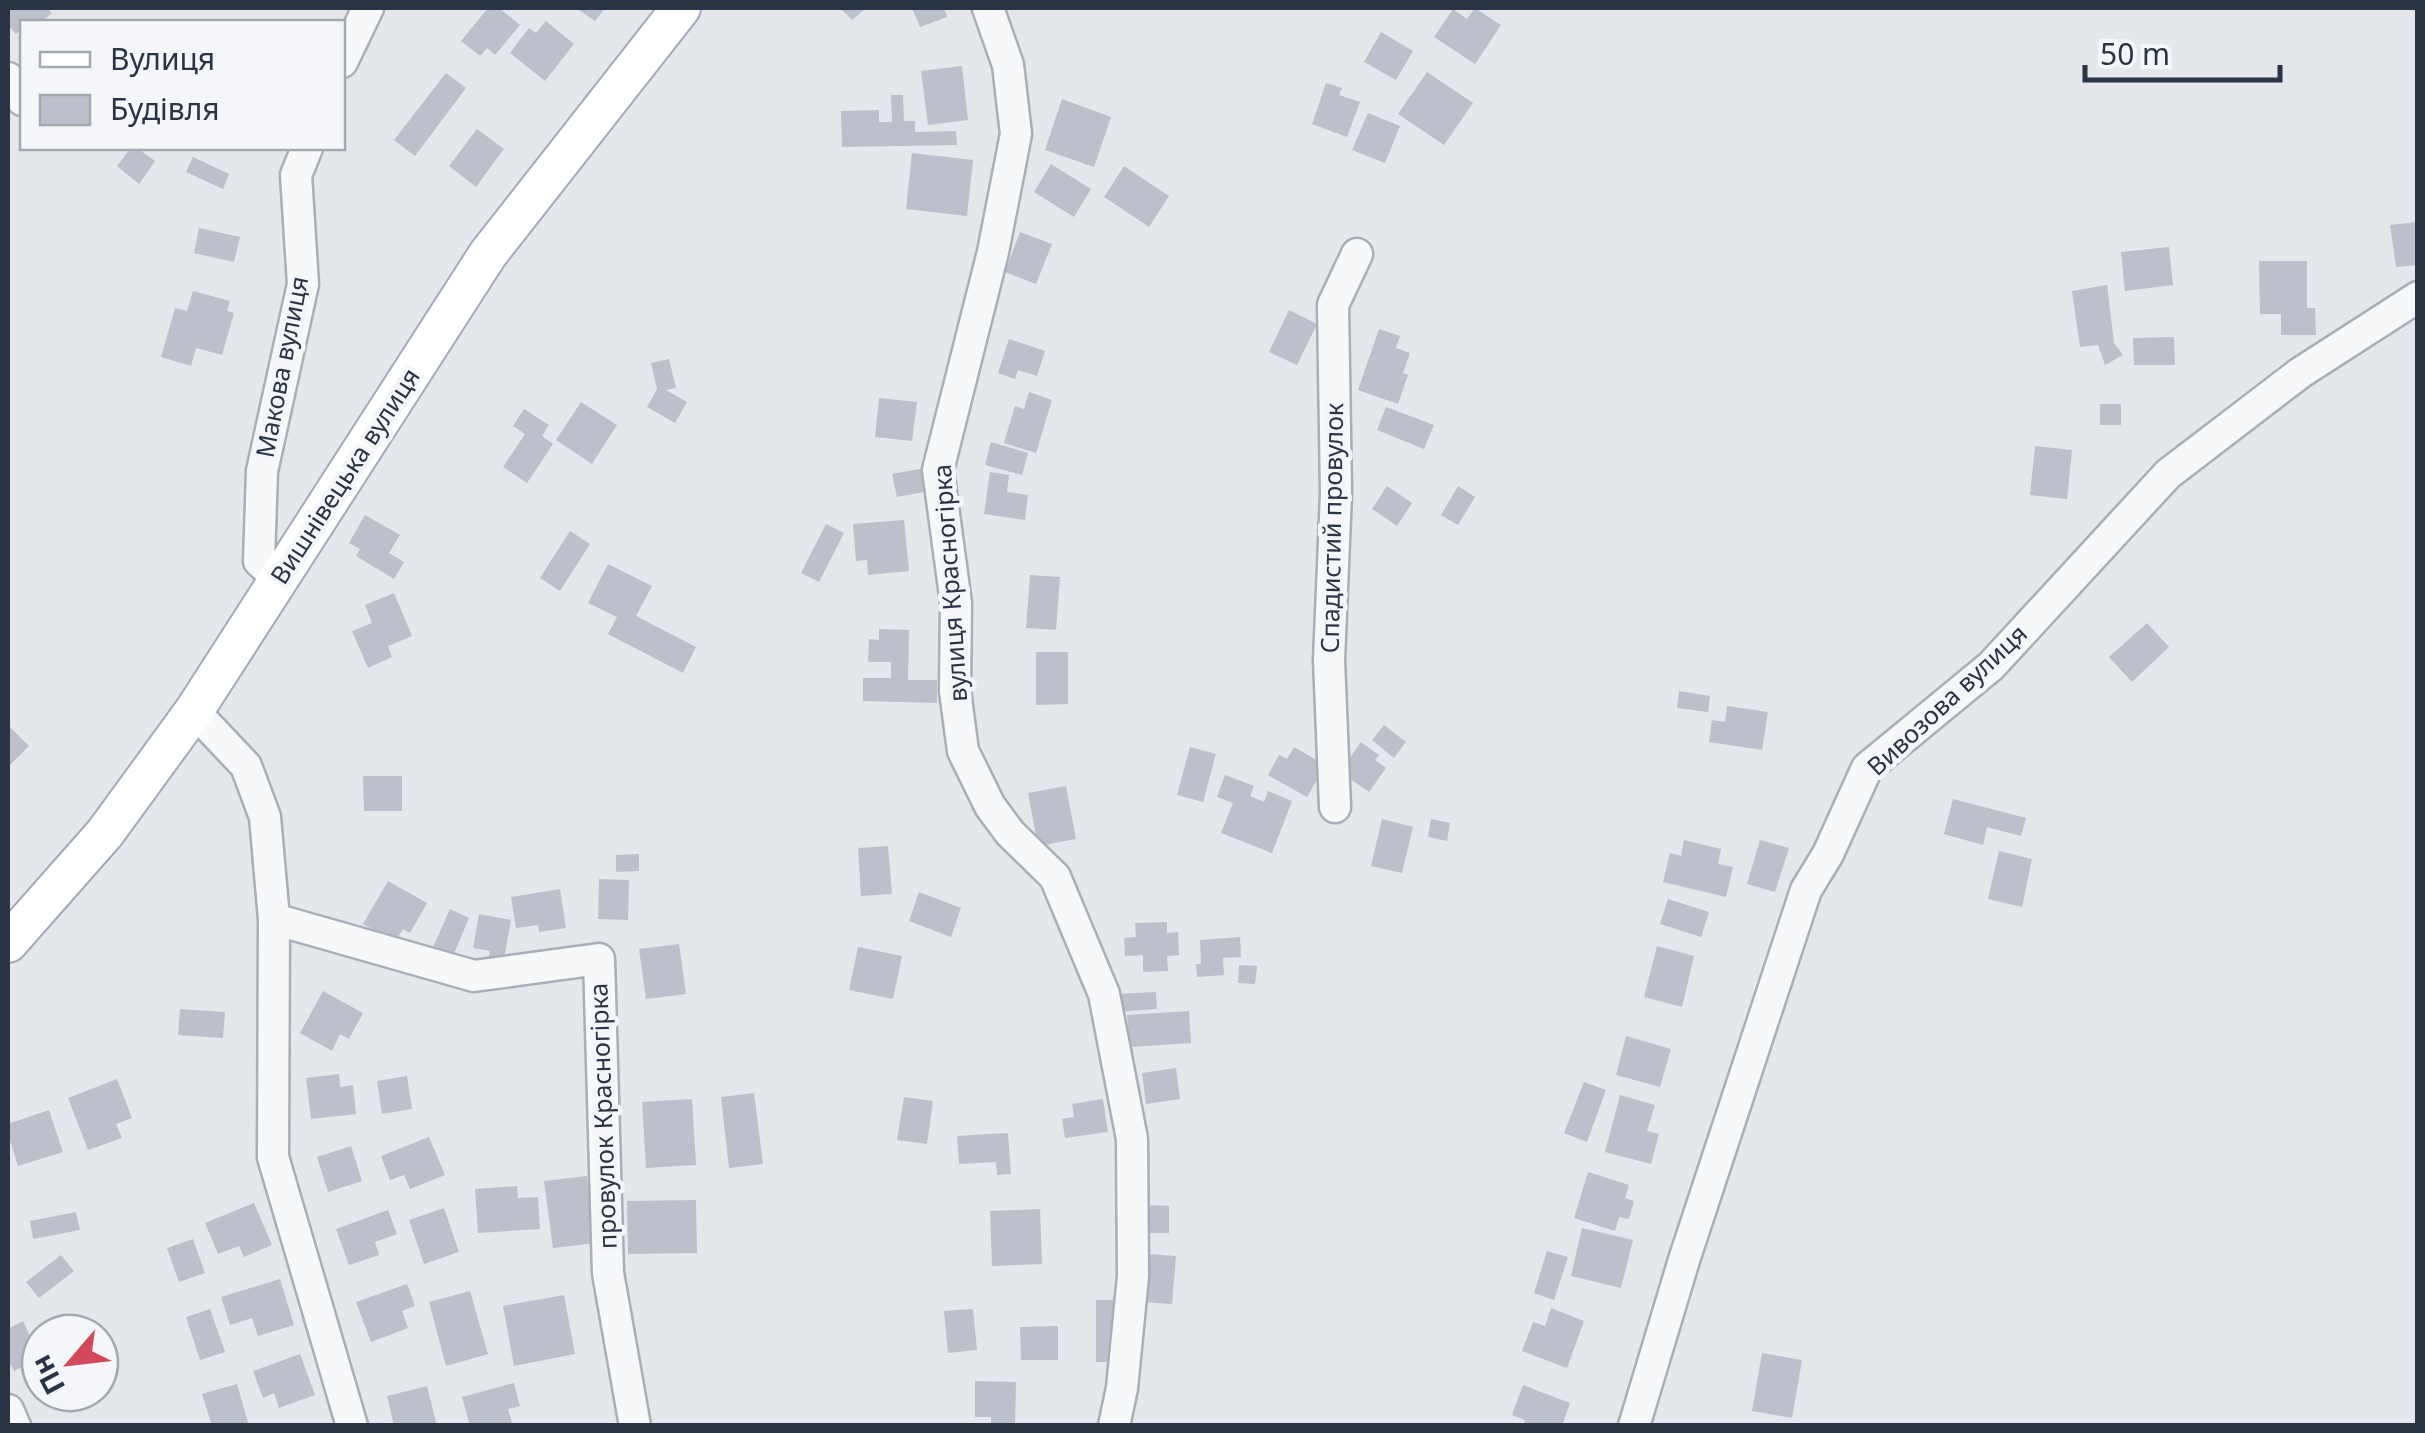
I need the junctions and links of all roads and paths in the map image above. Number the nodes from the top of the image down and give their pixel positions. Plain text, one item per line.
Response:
1 (368, 8) edge
2 (680, 8) edge
3 (988, 8) edge
4 (345, 56) edge
5 (306, 150) edge
6 (1357, 254) dead end
7 (2418, 296) edge
8 (278, 580) junction
9 (194, 711) junction
10 (1335, 807) dead end
11 (274, 919) junction
12 (8, 943) edge
13 (8, 1410) edge
14 (15, 1426) edge
15 (352, 1426) edge
16 (635, 1426) edge
17 (1114, 1426) edge
18 (1634, 1426) edge

1 - 4 street
2 - 8 main road, Вишнівецька вулиця
3 - 17 street, вулиця Красногірка
5 - 8 street, Макова вулиця
6 - 10 street, Спадистий провулок
7 - 18 street, Вивозова вулиця
8 - 9 main road, Вишнівецька вулиця
9 - 11 street
9 - 12 main road, Вишнівецька вулиця
11 - 15 street
11 - 16 street, провулок Красногірка
13 - 14 street

